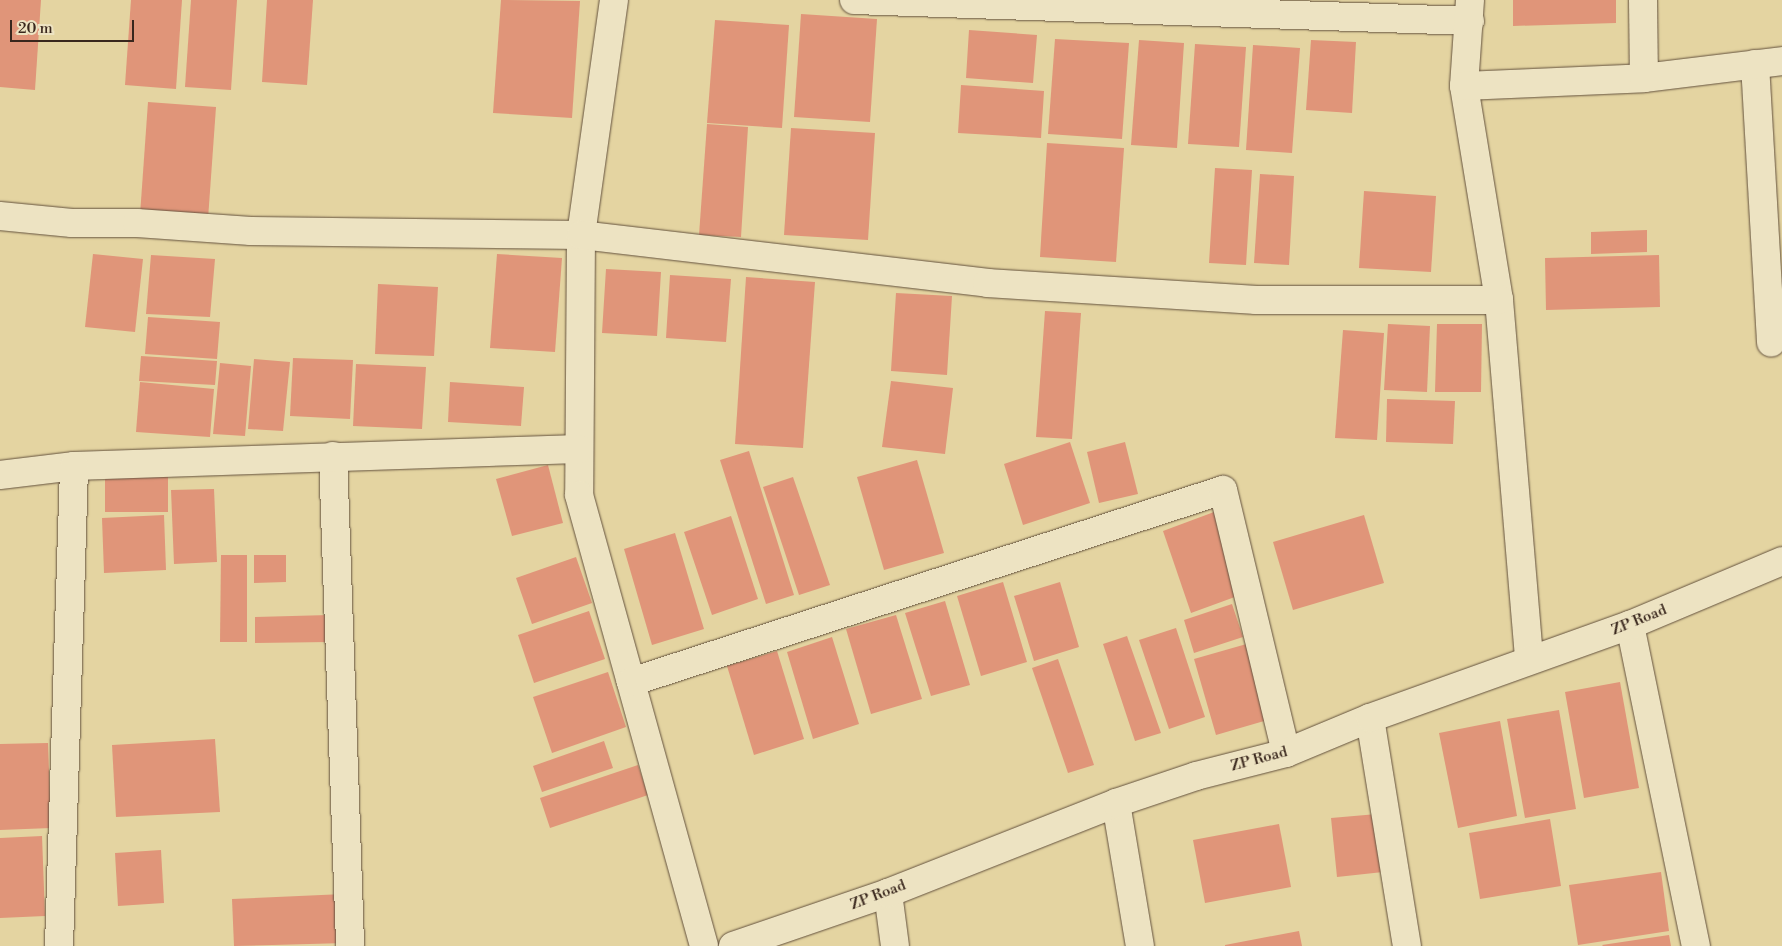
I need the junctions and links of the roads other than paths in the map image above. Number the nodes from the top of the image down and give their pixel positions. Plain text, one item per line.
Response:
1 (614, 0) edge
2 (854, 0) edge
3 (1643, 0) edge
4 (1470, 11) edge
5 (1782, 61) edge
6 (1755, 64) junction
7 (1644, 78) junction
8 (1464, 86) junction
9 (0, 216) edge
10 (581, 235) junction
11 (1499, 300) junction
12 (1772, 343) dead end
13 (579, 448) junction
14 (334, 456) junction
15 (74, 466) junction
16 (0, 476) edge
17 (1782, 561) edge
18 (1630, 625) junction
19 (1529, 660) junction
20 (631, 682) junction
21 (1370, 718) junction
22 (1286, 754) junction
23 (1116, 803) junction
24 (888, 893) junction
25 (59, 946) edge
26 (350, 946) edge
27 (704, 946) edge
28 (733, 946) edge
29 (895, 946) edge
30 (1140, 946) edge
31 (1407, 946) edge
32 (1696, 946) edge

1 - 10 street
2 - 4 street
3 - 7 street
4 - 8 street
5 - 6 street
6 - 7 street
6 - 12 street
7 - 8 street
8 - 11 street
9 - 10 street
10 - 11 street
10 - 13 street
11 - 19 street
13 - 14 street
13 - 20 street
14 - 15 street
14 - 26 street
15 - 16 street
15 - 25 street
17 - 18 street, ZP Road
18 - 19 street, ZP Road
18 - 32 street
19 - 21 street, ZP Road
20 - 22 street
20 - 27 street
21 - 22 street, ZP Road
21 - 31 street
22 - 23 street, ZP Road
23 - 24 street, ZP Road
23 - 30 street
24 - 28 street, ZP Road
24 - 29 street

